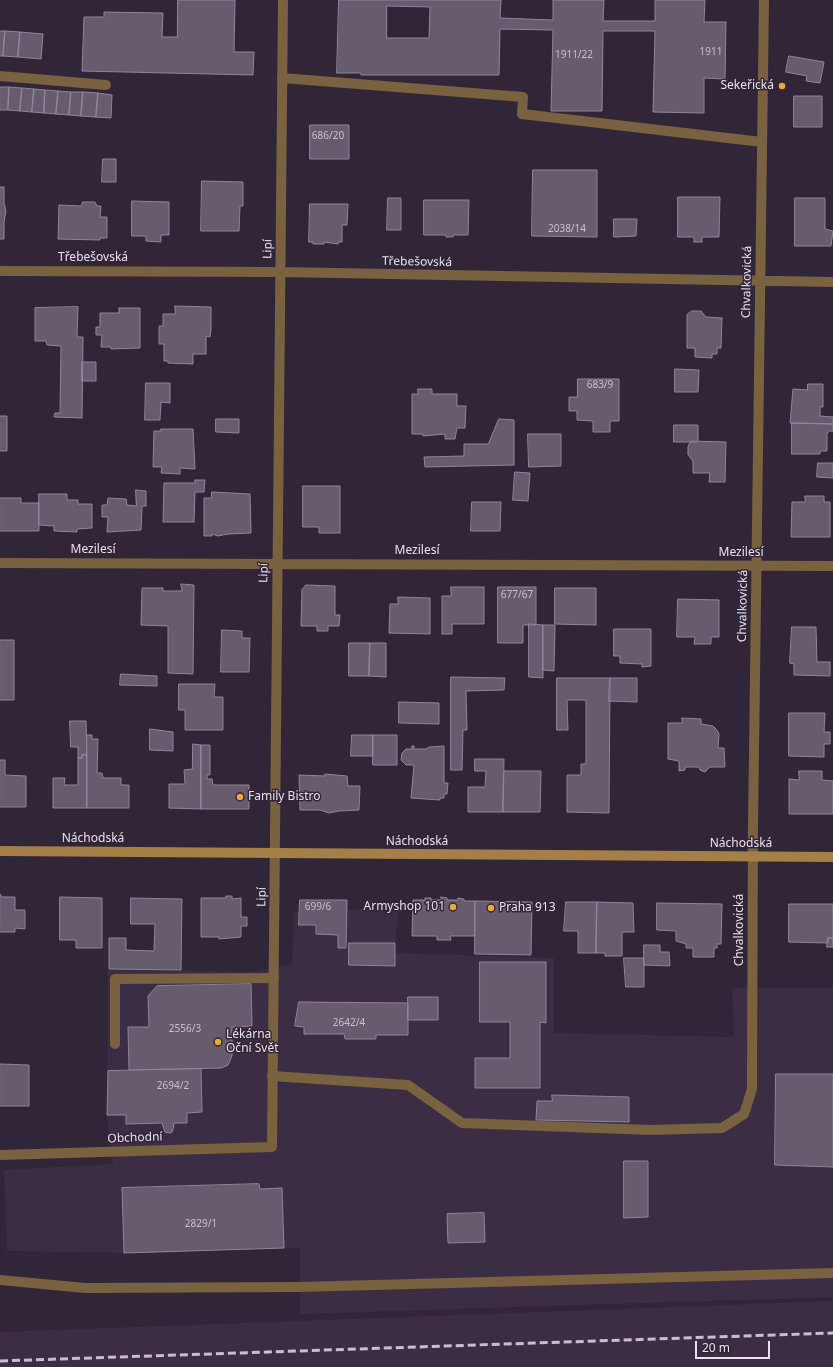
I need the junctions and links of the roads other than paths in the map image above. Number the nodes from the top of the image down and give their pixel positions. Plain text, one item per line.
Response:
1 (283, 0) edge
2 (764, 0) edge
3 (0, 76) edge
4 (282, 78) junction
5 (106, 85) dead end
6 (762, 142) junction
7 (0, 271) edge
8 (280, 272) junction
9 (760, 280) junction
10 (833, 282) edge
11 (0, 563) edge
12 (278, 564) junction
13 (756, 566) junction
14 (833, 566) edge
15 (0, 852) edge
16 (275, 854) junction
17 (753, 857) junction
18 (833, 858) edge
19 (274, 978) junction
20 (115, 1044) dead end
21 (272, 1076) junction
22 (272, 1147) joint
23 (0, 1156) edge
24 (833, 1273) edge
25 (0, 1280) edge

1 - 4 street, Lipí
2 - 6 street, Chvalkovická
3 - 5 street
4 - 6 street
4 - 8 street, Lipí
6 - 9 street, Chvalkovická
7 - 8 street, Třebešovská
8 - 9 street, Třebešovská
8 - 12 street, Lipí
9 - 10 street, Třebešovská
9 - 13 street, Chvalkovická
11 - 12 street, Mezilesí
12 - 13 street, Mezilesí
12 - 16 street, Lipí
13 - 14 street, Mezilesí
13 - 17 street, Chvalkovická
15 - 16 main road, Náchodská
16 - 17 main road, Náchodská
16 - 19 street, Lipí
17 - 18 main road, Náchodská
17 - 21 street, Chvalkovická
19 - 20 street
19 - 21 street, Lipí
21 - 22 street, Lipí
22 - 23 street, Obchodní
24 - 25 street

